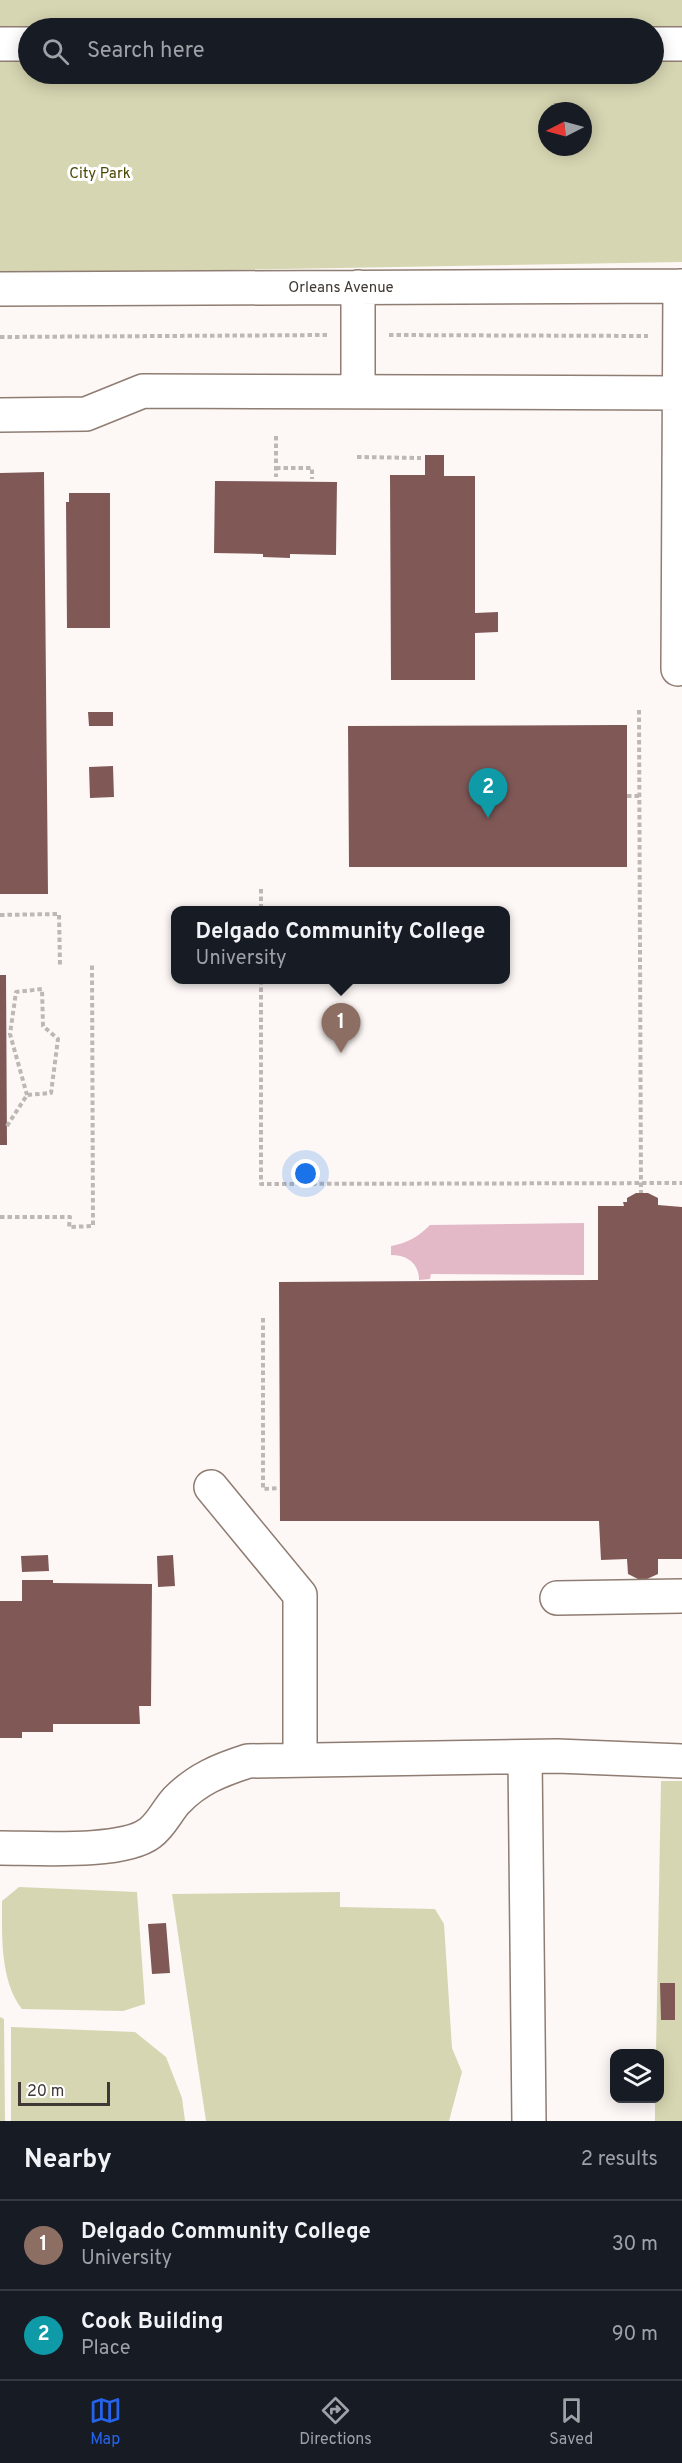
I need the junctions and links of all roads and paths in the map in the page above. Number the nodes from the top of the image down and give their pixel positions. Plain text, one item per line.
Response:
1 (664, 39) edge
2 (18, 40) edge
3 (0, 44) edge
4 (682, 44) edge
5 (358, 286) junction
6 (681, 286) edge
7 (0, 289) edge
8 (358, 391) junction
9 (680, 393) junction
10 (0, 415) edge
11 (276, 436) dead end
12 (357, 457) dead end
13 (421, 458) dead end
14 (276, 468) junction
15 (276, 477) dead end
16 (312, 479) dead end
17 (678, 669) dead end
18 (639, 710) dead end
19 (627, 796) dead end
20 (639, 796) junction
21 (261, 889) dead end
22 (261, 906) edge
23 (0, 915) edge
24 (92, 964) dead end
25 (60, 965) dead end
26 (261, 984) edge
27 (27, 1095) junction
28 (7, 1125) dead end
29 (640, 1182) junction
30 (682, 1183) edge
31 (641, 1192) dead end
32 (0, 1218) edge
33 (263, 1318) dead end
34 (211, 1487) dead end
35 (279, 1488) dead end
36 (682, 1596) edge
37 (557, 1598) dead end
38 (525, 1757) junction
39 (300, 1760) junction
40 (682, 1761) edge
41 (0, 1848) edge
42 (529, 2121) edge

1 - 4 street
2 - 3 street
5 - 6 street, Orleans Avenue
5 - 7 street, Orleans Avenue
5 - 8 street
6 - 9 street
8 - 9 street
8 - 10 street
9 - 17 street
11 - 14 path
12 - 13 path
14 - 15 path
14 - 16 path
18 - 20 path
19 - 20 path
20 - 29 path
21 - 22 path
23 - 25 path
24 - 32 path
26 - 29 path
27 - 27 path
27 - 28 path
29 - 30 path
29 - 31 path
33 - 35 path
34 - 39 street
36 - 37 street
38 - 39 street
38 - 40 street
38 - 42 street
39 - 41 street

